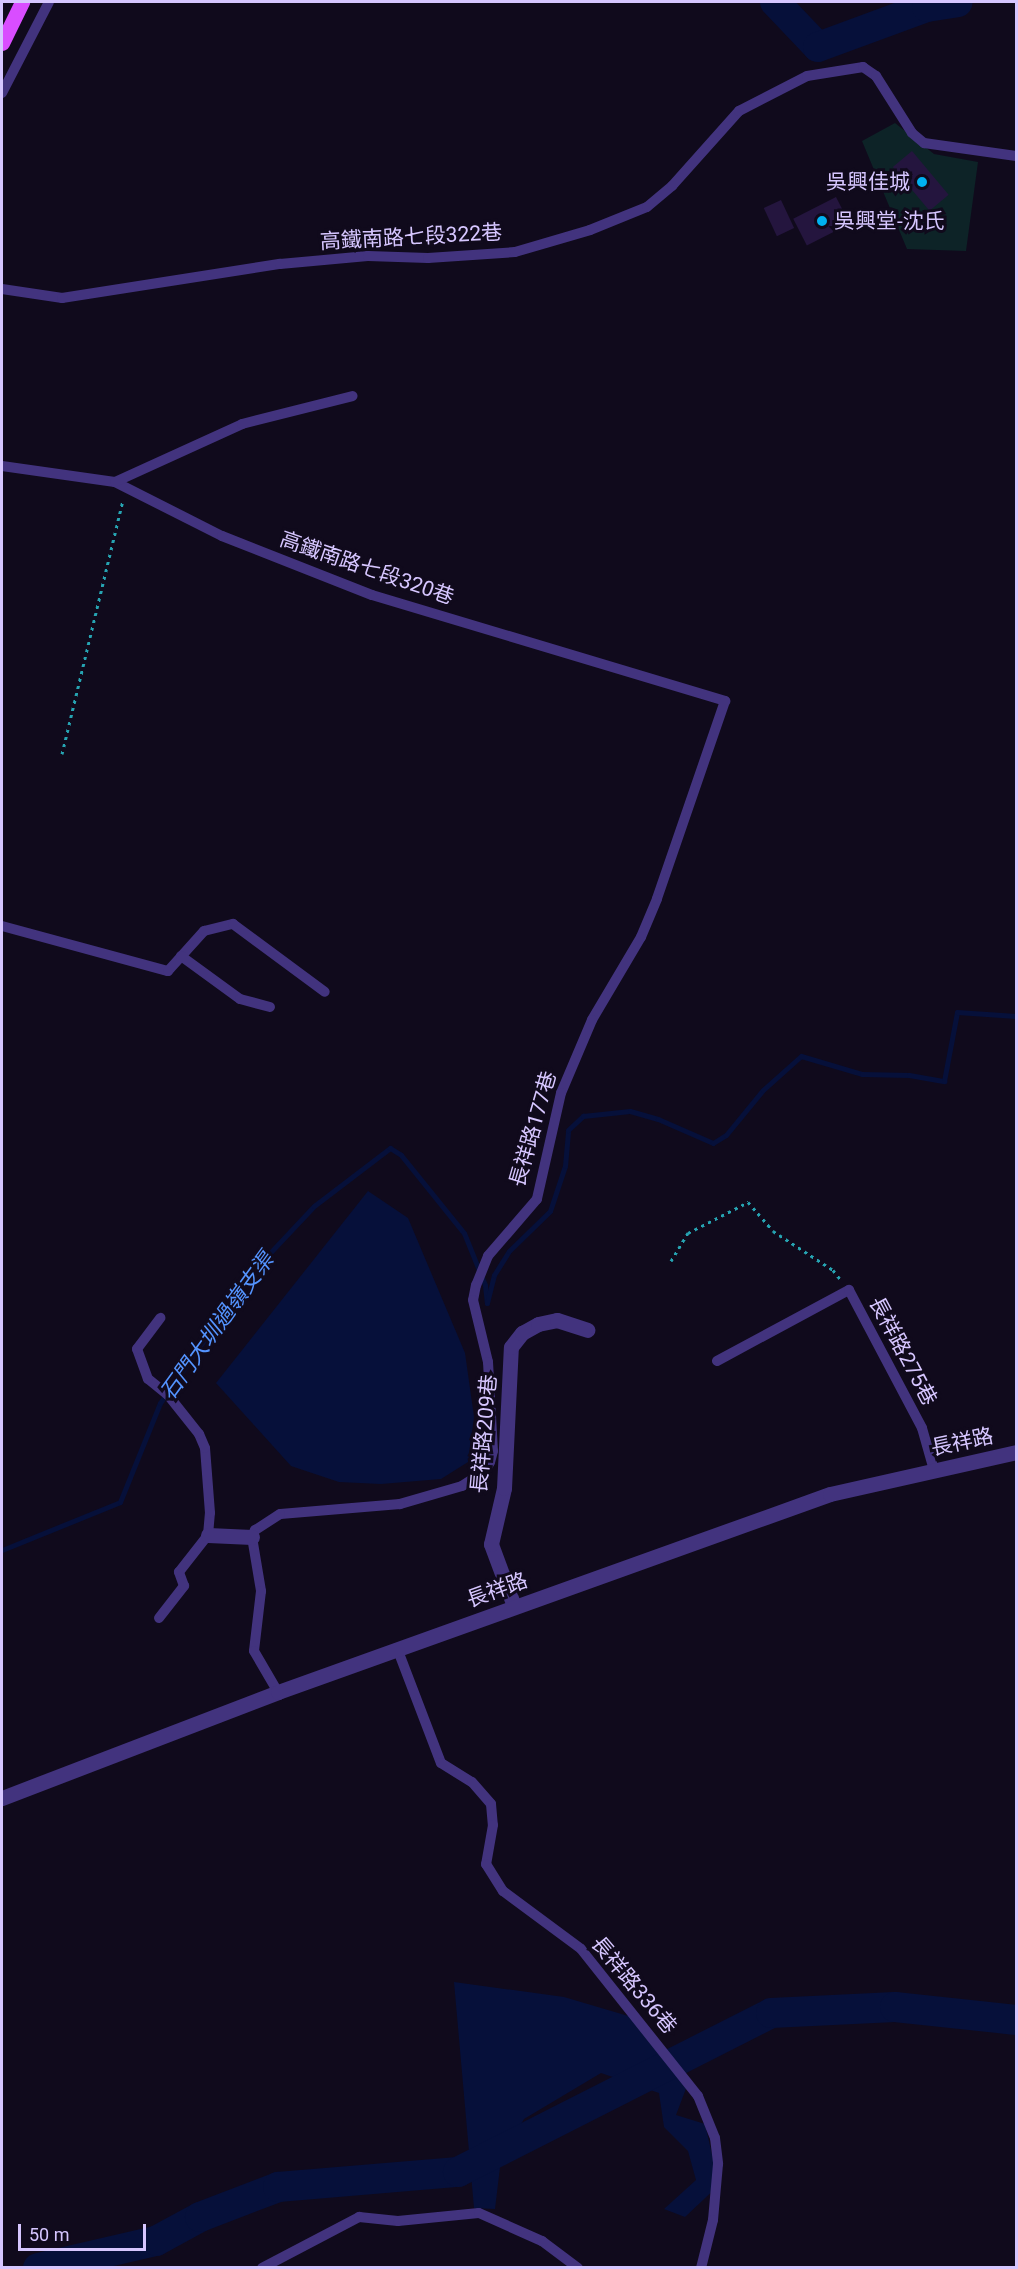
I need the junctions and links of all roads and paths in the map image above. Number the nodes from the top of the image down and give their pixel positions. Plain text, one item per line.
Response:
1 (22, 2) edge
2 (49, 2) edge
3 (2, 43) edge
4 (2, 93) edge
5 (1017, 156) edge
6 (2, 289) edge
7 (353, 396) dead end
8 (2, 466) edge
9 (115, 482) junction
10 (128, 488) junction
11 (724, 701) joint
12 (62, 754) dead end
13 (2, 926) edge
14 (181, 956) junction
15 (325, 993) dead end
16 (270, 1007) dead end
17 (671, 1261) dead end
18 (849, 1290) junction
19 (160, 1318) dead end
20 (587, 1330) dead end
21 (717, 1361) dead end
22 (1017, 1452) edge
23 (934, 1470) junction
24 (208, 1534) junction
25 (252, 1537) junction
26 (514, 1606) junction
27 (159, 1618) dead end
28 (397, 1648) junction
29 (278, 1692) junction
30 (2, 1798) edge
31 (262, 2268) edge
32 (578, 2268) edge
33 (701, 2268) edge

1 - 3 main road
2 - 4 lane
5 - 6 lane, 高鐵南路七段322巷
7 - 9 lane
8 - 9 lane, 高鐵南路七段320巷
9 - 10 lane, 高鐵南路七段320巷
10 - 11 lane, 高鐵南路七段320巷
10 - 12 path
11 - 25 lane, 長祥路177巷
13 - 14 lane
14 - 15 lane
14 - 16 lane
17 - 18 path
18 - 21 lane, 長祥路275巷
18 - 23 lane, 長祥路275巷
19 - 24 lane
20 - 26 street, 長祥路209巷
22 - 23 street, 長祥路
23 - 26 street, 長祥路
24 - 25 street
24 - 27 lane
25 - 29 lane
26 - 28 street, 長祥路
28 - 29 street, 長祥路
28 - 33 lane, 長祥路336巷
29 - 30 street, 長祥路
31 - 32 lane

